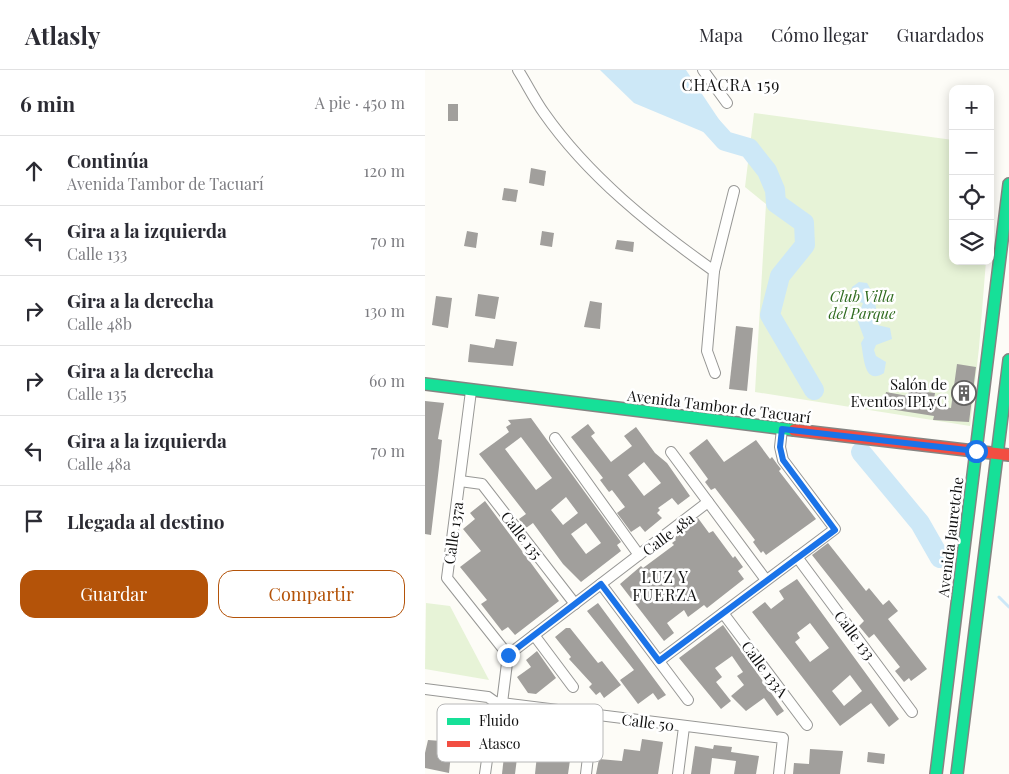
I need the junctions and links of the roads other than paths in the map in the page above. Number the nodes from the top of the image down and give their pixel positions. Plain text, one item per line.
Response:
1 (518, 70) edge
2 (703, 70) edge
3 (727, 103) dead end
4 (1009, 184) edge
5 (734, 191) dead end
6 (714, 271) junction
7 (1009, 360) edge
8 (715, 373) dead end
9 (425, 384) edge
10 (471, 391) junction
11 (782, 429) junction
12 (555, 438) dead end
13 (976, 451) junction
14 (671, 452) dead end
15 (997, 453) junction
16 (1009, 455) edge
17 (460, 481) junction
18 (708, 502) junction
19 (639, 555) junction
20 (797, 558) junction
21 (766, 580) junction
22 (601, 584) junction
23 (575, 604) junction
24 (723, 614) junction
25 (534, 635) junction
26 (508, 655) junction
27 (659, 661) junction
28 (573, 687) dead end
29 (425, 689) edge
30 (688, 700) dead end
31 (499, 703) junction
32 (507, 704) edge
33 (912, 712) dead end
34 (603, 716) edge
35 (807, 725) dead end
36 (684, 727) junction
37 (678, 774) edge
38 (779, 774) edge
39 (936, 774) edge
40 (957, 774) edge

1 - 6 street
2 - 3 street
4 - 13 main road, Avenida Jauretche
5 - 6 street
6 - 8 street
7 - 15 main road
9 - 10 main road, Avenida Tambor de Tacuarí
10 - 11 main road, Avenida Tambor de Tacuarí
10 - 17 street, Calle 137a
11 - 13 main road, Avenida Tambor de Tacuarí
11 - 20 street
12 - 19 street
13 - 15 main road, Avenida Tambor de Tacuarí
13 - 39 main road, Avenida Jauretche
14 - 18 street
15 - 16 main road, Avenida Tambor de Tacuarí
15 - 40 main road
17 - 23 street, Calle 135
17 - 26 street, Calle 137a
18 - 19 street, Calle 48a
18 - 21 street
19 - 22 street, Calle 48a
20 - 21 street
20 - 33 street, Calle 133
21 - 24 street
22 - 23 street, Calle 48a
22 - 27 street
23 - 25 street, Calle 48a
24 - 27 street
24 - 35 street, Calle 133A
25 - 26 street, Calle 48a
25 - 28 street
26 - 31 street
27 - 30 street
29 - 31 street, Calle 50
31 - 32 street, Calle 50
34 - 36 street, Calle 50
36 - 37 street
36 - 38 street, Calle 50

